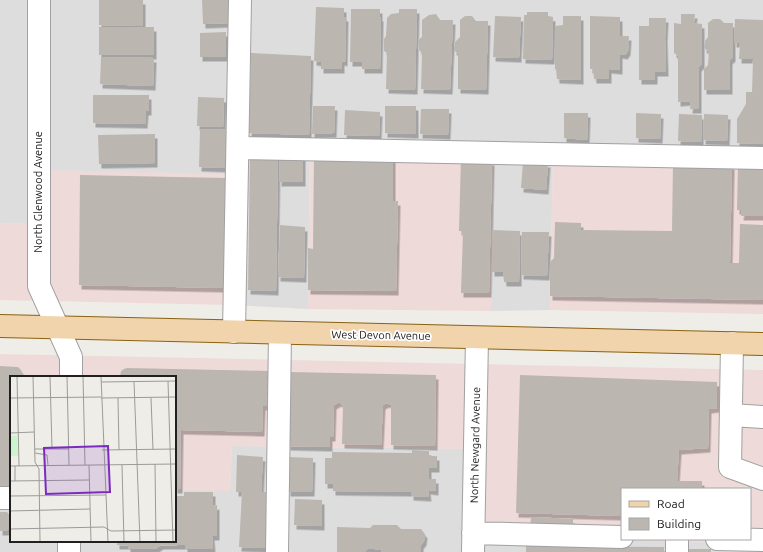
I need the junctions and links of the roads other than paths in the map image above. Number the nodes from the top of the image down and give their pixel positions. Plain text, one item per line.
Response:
1 (38, 0) edge
2 (240, 0) edge
3 (238, 148) junction
4 (763, 158) edge
5 (0, 326) edge
6 (57, 328) junction
7 (234, 332) junction
8 (280, 333) junction
9 (477, 338) junction
10 (732, 343) junction
11 (763, 344) edge
12 (71, 376) edge
13 (731, 415) junction
14 (763, 417) edge
15 (763, 479) edge
16 (621, 537) edge
17 (677, 540) edge
18 (751, 540) edge
19 (763, 540) edge
20 (473, 543) edge
21 (277, 552) edge
22 (677, 552) edge

1 - 6 street, North Glenwood Avenue
2 - 3 street
3 - 4 street
3 - 7 street
5 - 6 main road, West Devon Avenue
6 - 7 main road, West Devon Avenue
6 - 12 street, North Glenwood Avenue
7 - 8 main road, West Devon Avenue
8 - 9 main road, West Devon Avenue
8 - 21 street
9 - 10 main road, West Devon Avenue
9 - 20 street, North Newgard Avenue
10 - 11 main road, West Devon Avenue
10 - 13 street
13 - 14 street
13 - 15 street
16 - 20 street
17 - 22 street
18 - 19 street

